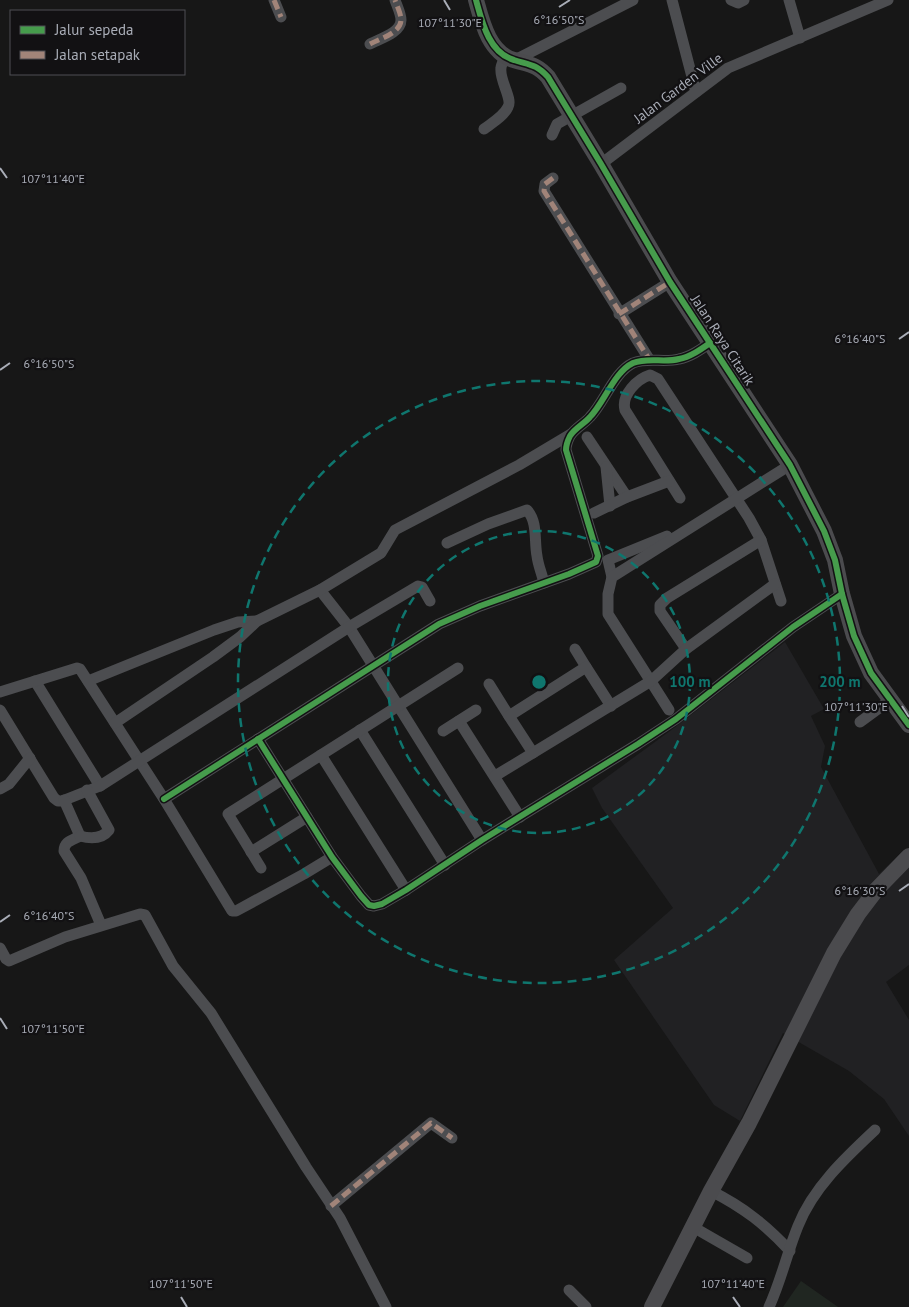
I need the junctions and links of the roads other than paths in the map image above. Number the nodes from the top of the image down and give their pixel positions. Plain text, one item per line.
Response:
1 (274, 0) edge
2 (395, 0) edge
3 (476, 0) edge
4 (633, 0) edge
5 (672, 0) edge
6 (731, 0) edge
7 (744, 0) edge
8 (789, 0) edge
9 (888, 0) edge
10 (281, 17) dead end
11 (800, 38) junction
12 (370, 44) dead end
13 (510, 59) junction
14 (621, 88) dead end
15 (696, 92) junction
16 (572, 114) junction
17 (484, 129) dead end
18 (552, 135) dead end
19 (601, 164) junction
20 (553, 178) dead end
21 (670, 282) junction
22 (619, 314) junction
23 (710, 343) junction
24 (649, 359) junction
25 (571, 434) junction
26 (587, 437) dead end
27 (790, 464) junction
28 (606, 465) junction
29 (670, 481) junction
30 (628, 497) junction
31 (680, 498) dead end
32 (736, 499) junction
33 (610, 506) junction
34 (594, 513) dead end
35 (697, 524) junction
36 (761, 540) junction
37 (447, 543) dead end
38 (612, 577) junction
39 (544, 583) junction
40 (775, 584) junction
41 (320, 590) junction
42 (842, 594) junction
43 (430, 601) dead end
44 (781, 601) dead end
45 (257, 621) junction
46 (349, 627) junction
47 (575, 649) dead end
48 (686, 649) junction
49 (374, 665) junction
50 (586, 666) junction
51 (458, 668) dead end
52 (651, 680) junction
53 (35, 681) junction
54 (88, 681) junction
55 (489, 684) dead end
56 (0, 692) edge
57 (890, 700) junction
58 (611, 706) junction
59 (398, 707) junction
60 (0, 710) edge
61 (476, 710) dead end
62 (668, 710) dead end
63 (509, 716) junction
64 (459, 721) junction
65 (860, 722) dead end
66 (115, 723) junction
67 (909, 725) edge
68 (360, 730) junction
69 (443, 731) dead end
70 (258, 739) junction
71 (533, 753) junction
72 (321, 754) junction
73 (30, 758) junction
74 (139, 761) junction
75 (495, 776) junction
76 (282, 779) junction
77 (100, 786) junction
78 (0, 789) edge
79 (87, 790) junction
80 (164, 799) junction
81 (64, 800) junction
82 (307, 817) junction
83 (520, 817) junction
84 (80, 836) junction
85 (482, 840) junction
86 (252, 852) junction
87 (909, 856) edge
88 (332, 857) junction
89 (445, 865) junction
90 (261, 868) dead end
91 (406, 890) junction
92 (101, 925) junction
93 (0, 948) edge
94 (875, 1130) dead end
95 (452, 1138) dead end
96 (712, 1190) junction
97 (331, 1206) junction
98 (693, 1227) junction
99 (790, 1251) junction
100 (747, 1258) dead end
101 (569, 1290) dead end
102 (386, 1307) edge
103 (586, 1307) edge
104 (652, 1307) edge
105 (770, 1307) edge

1 - 10 street
2 - 12 street
3 - 13 street
4 - 13 street
5 - 15 street
6 - 7 street
8 - 11 street
9 - 11 street, Jalan Garden Ville
11 - 15 street, Jalan Garden Ville
13 - 16 street, Jalan Raya Citarik
13 - 17 street
14 - 16 street
15 - 19 street, Jalan Garden Ville
16 - 18 street
16 - 19 street, Jalan Raya Citarik
19 - 21 street, Jalan Raya Citarik
20 - 22 street
21 - 22 street
21 - 23 street, Jalan Raya Citarik
22 - 24 street
23 - 24 street
23 - 27 street, Jalan Raya Citarik
24 - 25 street
25 - 39 street
25 - 41 street
26 - 28 street
27 - 32 street
27 - 42 street, Jalan Raya Citarik
28 - 30 street
28 - 33 street
29 - 30 street
29 - 31 street
29 - 32 street
30 - 33 street
32 - 35 street
32 - 36 street
33 - 34 street
35 - 38 street
35 - 38 street
36 - 40 street
36 - 48 street
37 - 39 street
38 - 52 street
39 - 49 street
40 - 44 street
40 - 48 street
41 - 45 street
41 - 46 street
42 - 57 street, Jalan Raya Citarik
42 - 83 street
43 - 46 street
45 - 54 street
45 - 66 street
46 - 49 street
46 - 74 street
47 - 50 street
48 - 52 street
49 - 59 street
49 - 70 street
50 - 58 street
50 - 63 street
51 - 59 street
52 - 58 street
52 - 62 street
53 - 54 street
53 - 56 street
53 - 77 street
54 - 66 street
55 - 63 street
57 - 65 street
57 - 67 street, Jalan Raya Citarik
58 - 71 street
59 - 68 street
59 - 85 street
60 - 73 street
61 - 64 street
63 - 71 street
64 - 69 street
64 - 75 street
66 - 74 street
68 - 72 street
68 - 89 street
70 - 76 street
70 - 80 street
71 - 75 street
72 - 76 street
72 - 91 street
73 - 78 street
73 - 81 street
74 - 77 street
74 - 80 street
75 - 83 street
76 - 82 street
76 - 86 street
77 - 79 street
79 - 81 street
79 - 84 street
80 - 88 street
81 - 84 street
82 - 86 street
82 - 88 street
83 - 85 street
84 - 92 street
85 - 89 street
86 - 90 street
87 - 96 street
88 - 91 street
89 - 91 street
92 - 93 street
92 - 97 street
94 - 99 street
95 - 97 street
96 - 98 street
96 - 99 street
97 - 102 street
98 - 100 street
98 - 104 street
99 - 105 street
101 - 103 street

